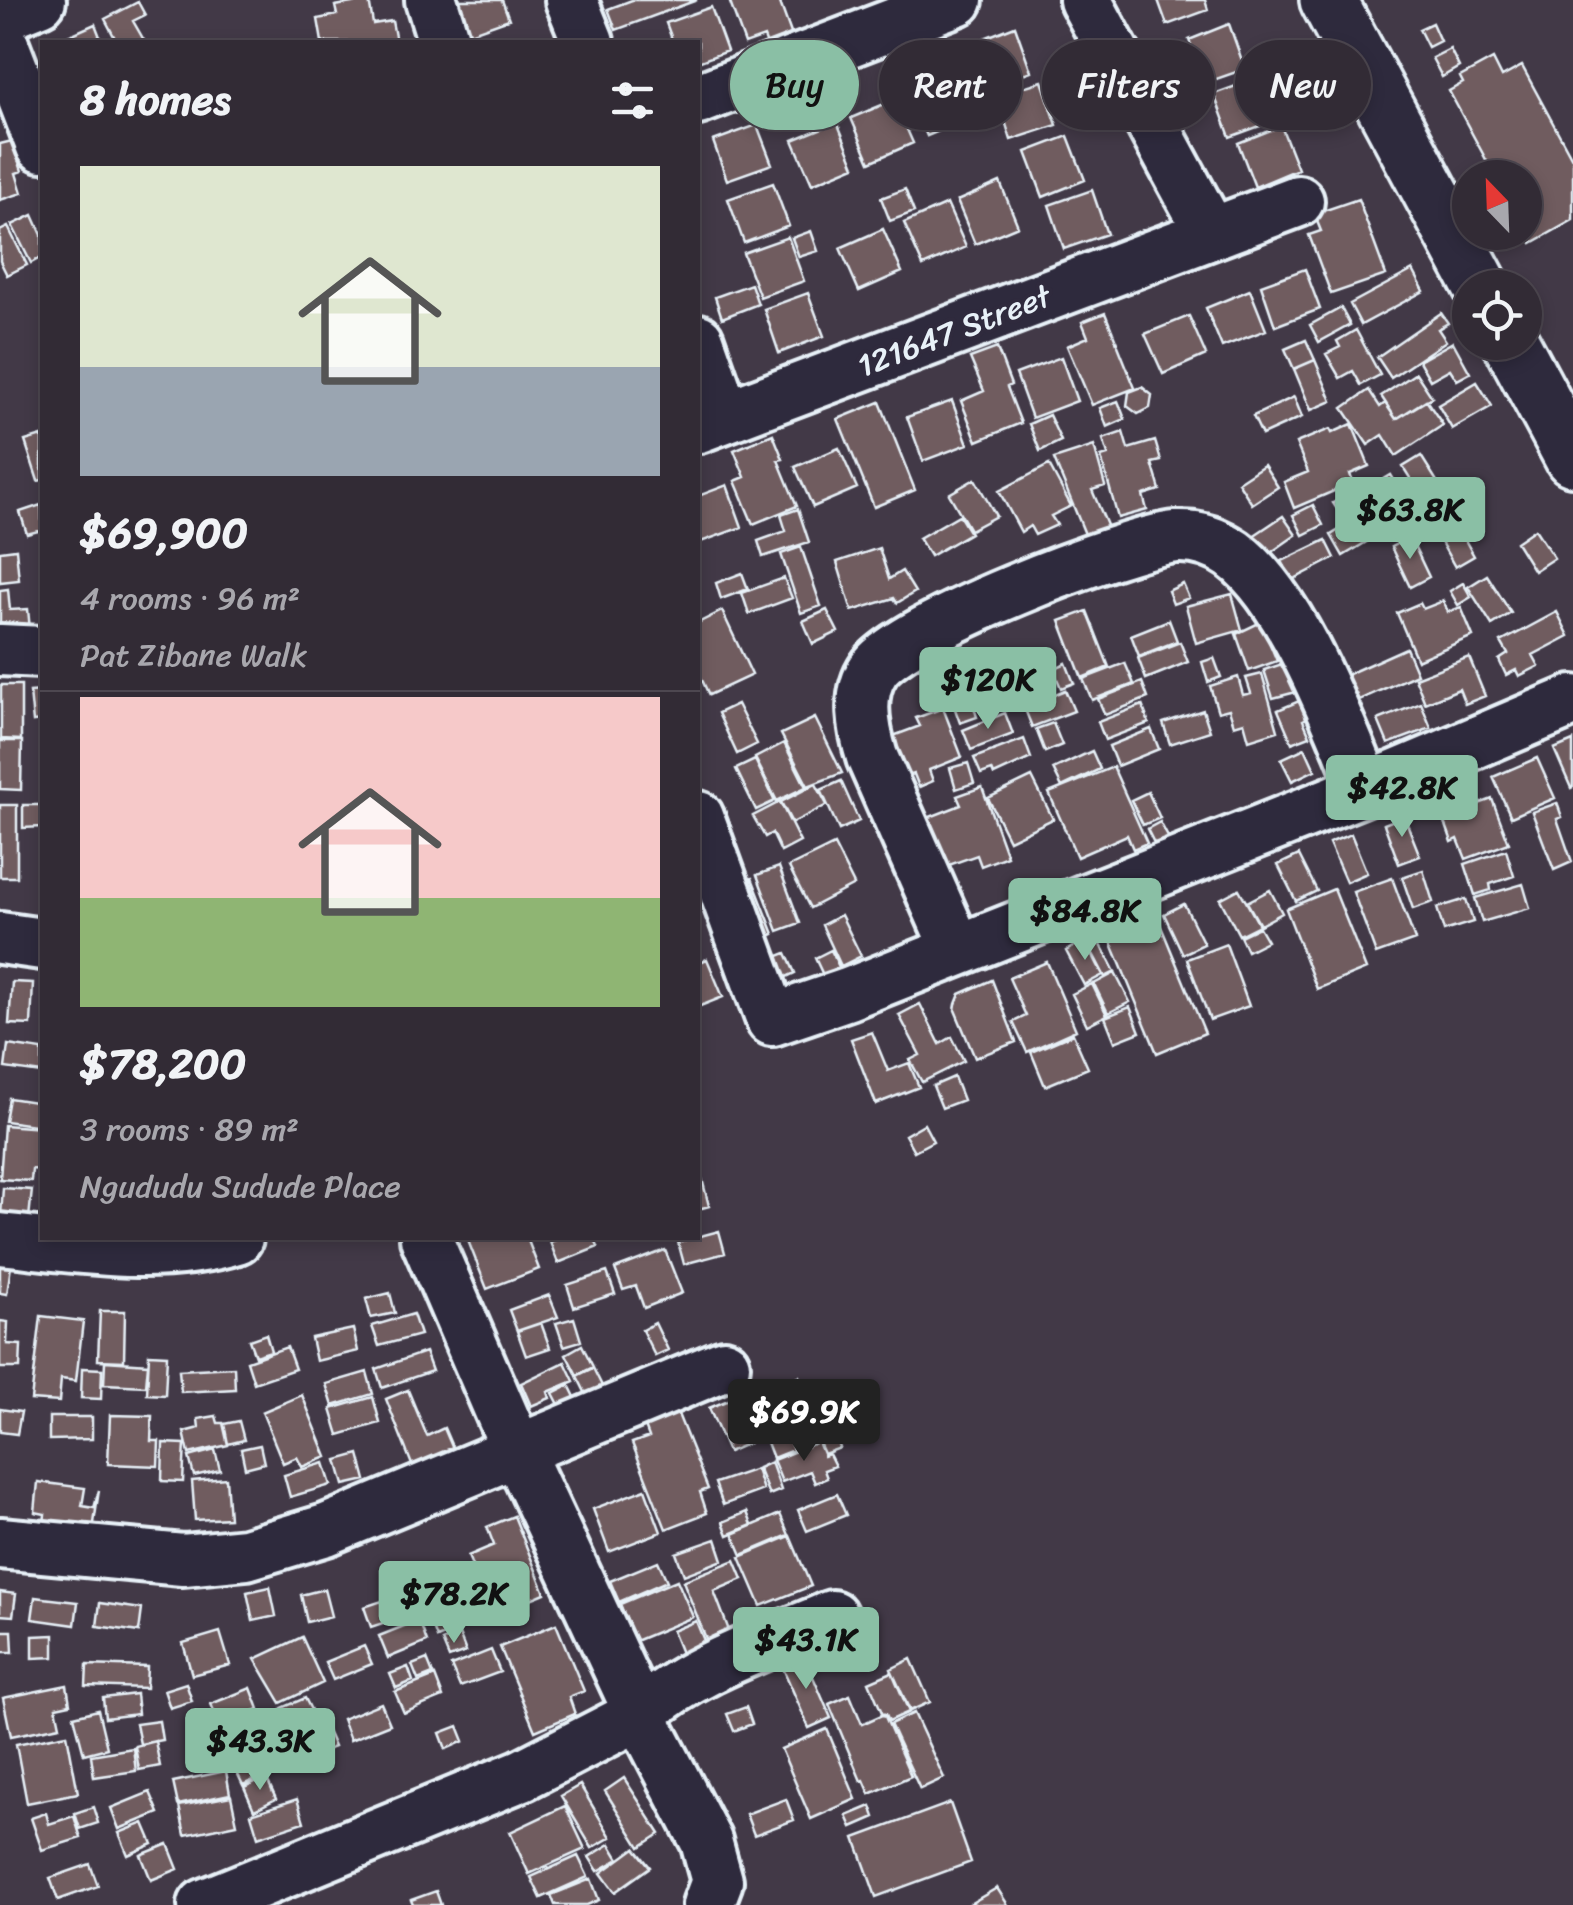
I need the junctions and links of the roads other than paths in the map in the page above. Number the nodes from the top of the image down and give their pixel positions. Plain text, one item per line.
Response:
1 (40, 0) edge
2 (431, 0) edge
3 (570, 0) edge
4 (958, 0) edge
5 (1086, 0) edge
6 (1328, 0) edge
7 (0, 16) edge
8 (0, 37) edge
9 (443, 40) edge
10 (587, 40) edge
11 (700, 98) edge
12 (40, 141) edge
13 (1298, 200) dead end
14 (1210, 233) junction
15 (1472, 270) edge
16 (700, 353) edge
17 (1521, 360) edge
18 (711, 422) edge
19 (1573, 458) edge
20 (0, 650) edge
21 (40, 652) edge
22 (1573, 701) edge
23 (1366, 790) junction
24 (700, 822) edge
25 (0, 938) edge
26 (40, 944) edge
27 (956, 950) junction
28 (0, 1239) edge
29 (231, 1240) edge
30 (427, 1240) edge
31 (724, 1364) dead end
32 (518, 1452) junction
33 (0, 1543) edge
34 (832, 1616) dead end
35 (640, 1714) junction
36 (204, 1905) edge
37 (708, 1905) edge

1 - 7 street
2 - 9 street
3 - 10 street
4 - 11 street
5 - 14 street
6 - 15 street
8 - 12 street
13 - 14 street, 121647 Street
14 - 18 street, 121647 Street
16 - 18 street
17 - 19 street
20 - 21 street
22 - 23 street
23 - 27 street
23 - 27 street
24 - 27 street
25 - 26 street
28 - 29 street
30 - 32 street
31 - 32 street
32 - 33 street
32 - 35 street
34 - 35 street
35 - 36 street
35 - 37 street

